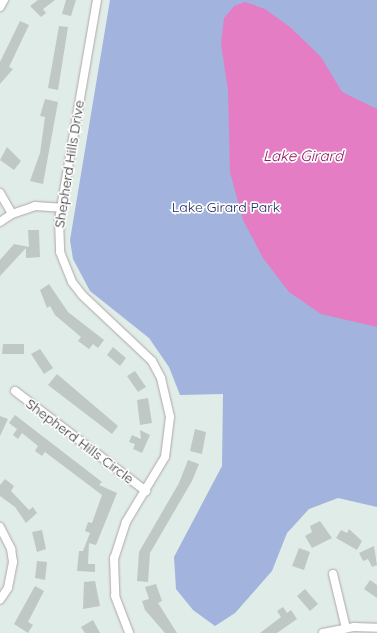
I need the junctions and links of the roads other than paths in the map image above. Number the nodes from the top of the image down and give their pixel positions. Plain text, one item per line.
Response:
1 (4, 0) edge
2 (97, 0) edge
3 (0, 7) edge
4 (0, 193) edge
5 (61, 208) junction
6 (12, 214) junction
7 (0, 222) edge
8 (14, 391) dead end
9 (146, 491) junction
10 (0, 527) edge
11 (333, 574) dead end
12 (0, 600) edge
13 (346, 628) junction
14 (377, 628) edge
15 (129, 633) edge
16 (323, 633) edge

1 - 3 street
2 - 5 street, Shepherd Hills Drive
4 - 6 street
5 - 6 street
5 - 9 street, Shepherd Hills Drive
6 - 7 street
8 - 9 street, Shepherd Hills Circle
9 - 15 street, Shepherd Hills Drive
10 - 12 street
11 - 13 street
13 - 14 street
13 - 16 street

